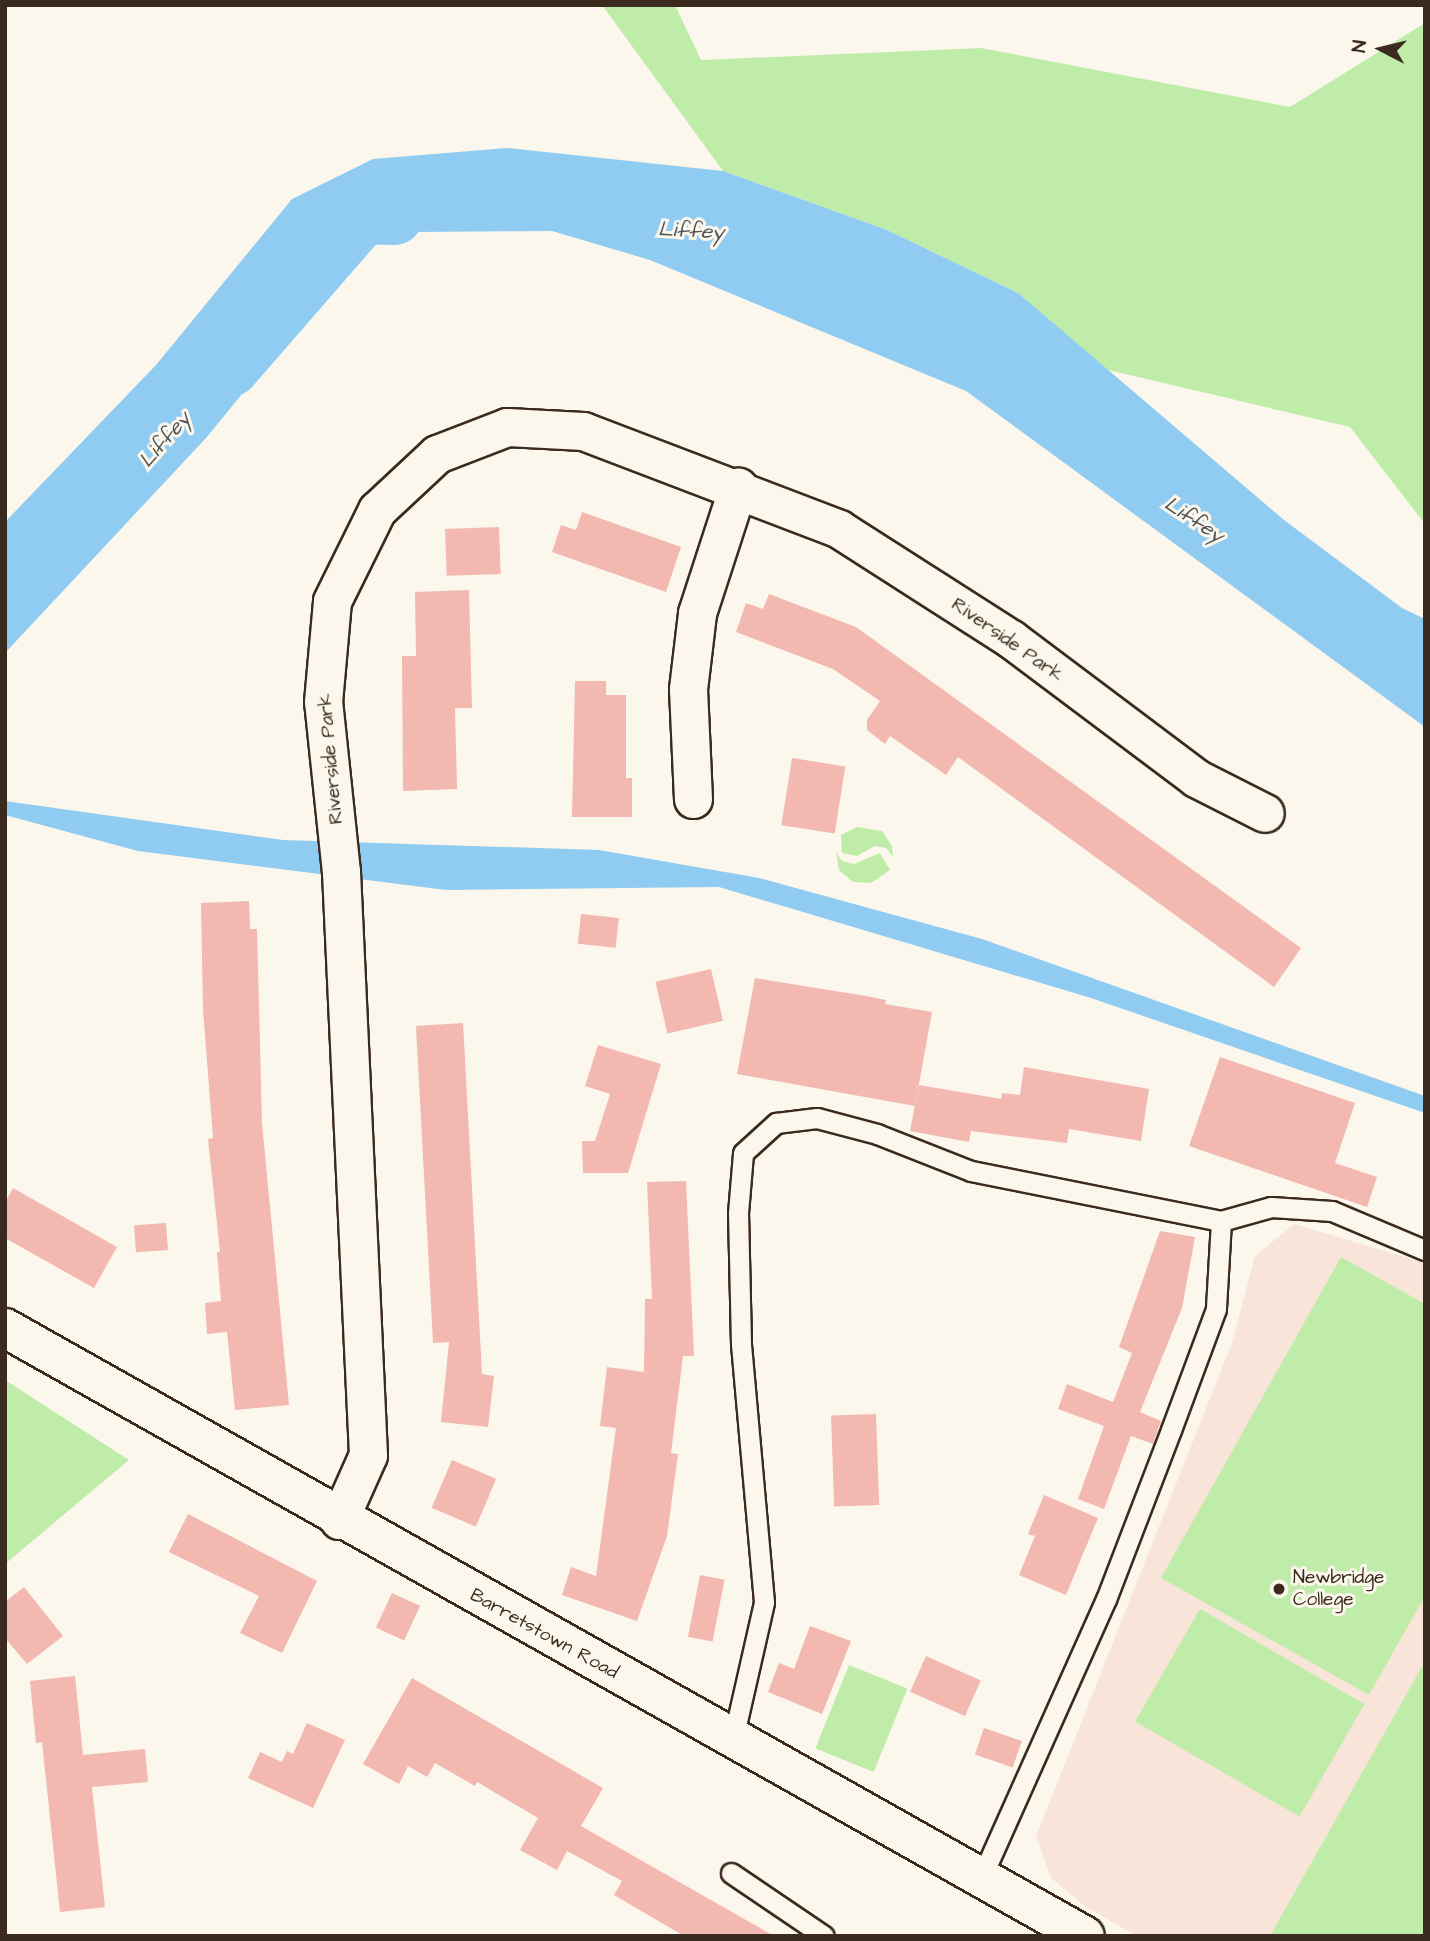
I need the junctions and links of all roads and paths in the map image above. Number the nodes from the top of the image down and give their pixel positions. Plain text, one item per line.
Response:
1 (738, 487) junction
2 (693, 799) dead end
3 (1265, 813) dead end
4 (1221, 1221) junction
5 (1425, 1250) edge
6 (5, 1328) edge
7 (339, 1520) junction
8 (733, 1739) junction
9 (730, 1873) dead end
10 (981, 1878) junction
11 (1070, 1932) edge
12 (824, 1936) edge

1 - 2 street
1 - 3 street, Riverside Park
1 - 7 street, Riverside Park
4 - 5 lane
4 - 8 lane
4 - 10 lane
6 - 7 street, Barretstown Road
7 - 8 street, Barretstown Road
8 - 10 street, Barretstown Road
9 - 12 lane
10 - 11 street, Barretstown Road

